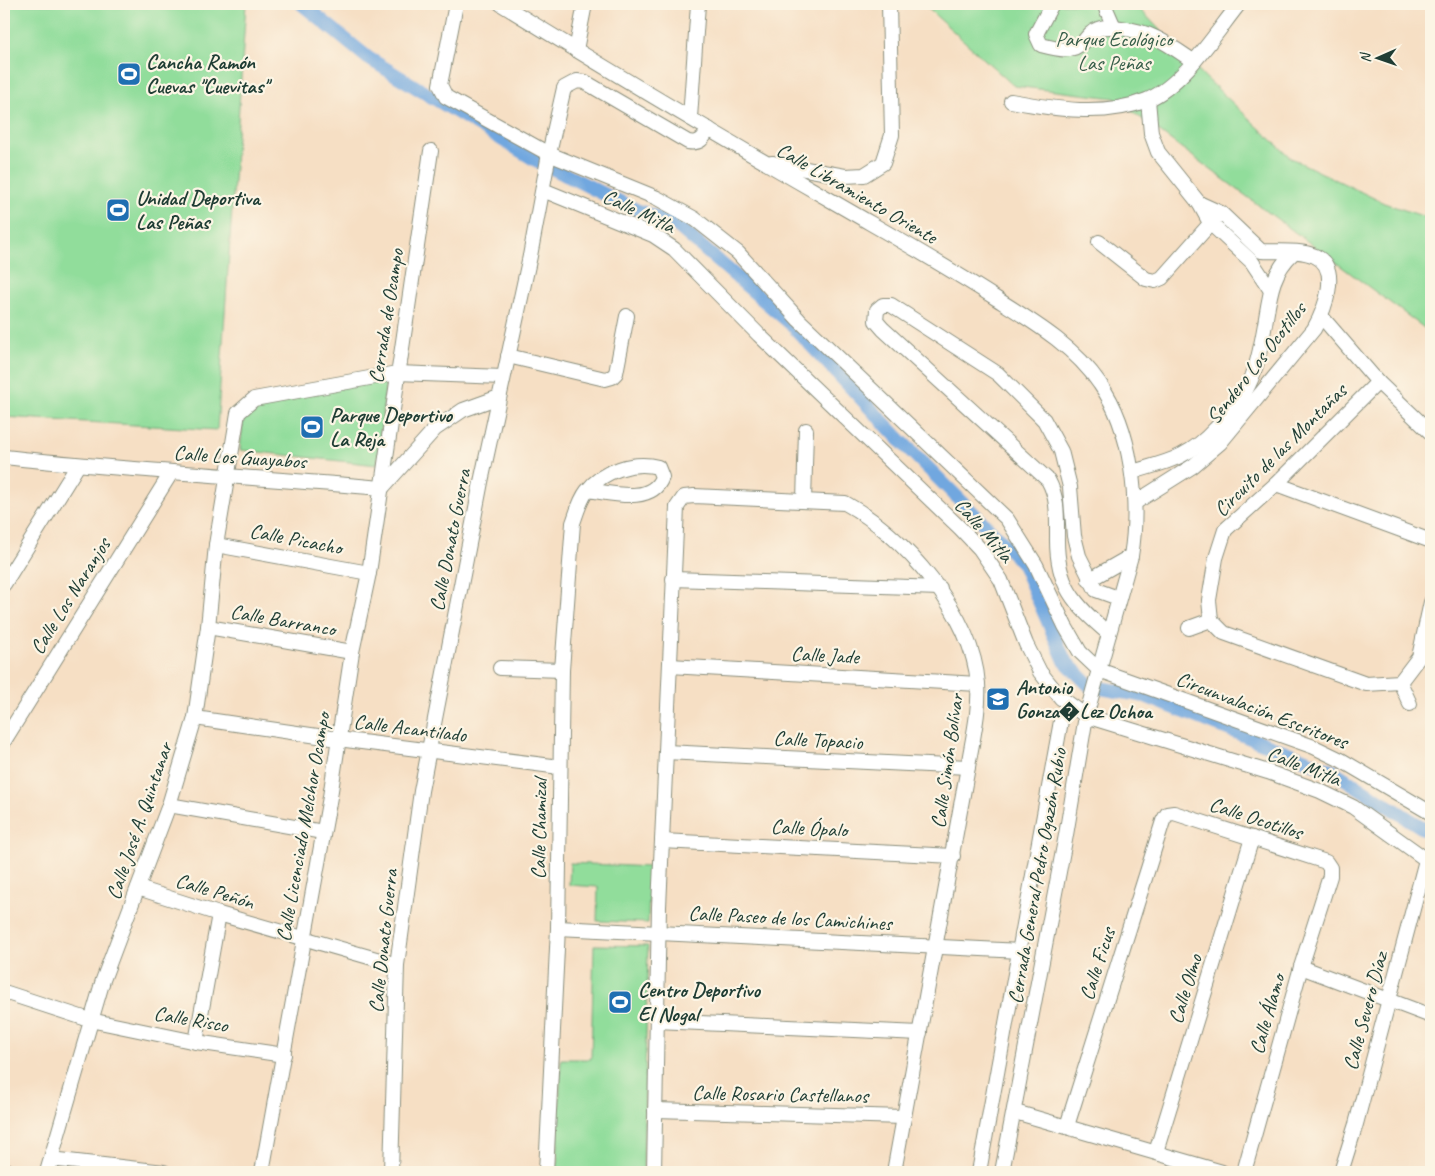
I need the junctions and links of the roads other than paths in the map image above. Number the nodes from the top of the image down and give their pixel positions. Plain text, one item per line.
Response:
1 (456, 4) edge
2 (501, 4) edge
3 (585, 4) edge
4 (698, 4) edge
5 (889, 4) edge
6 (1052, 4) edge
7 (1104, 4) edge
8 (1239, 4) edge
9 (1114, 27) junction
10 (576, 50) junction
11 (1193, 61) junction
12 (1148, 100) junction
13 (1011, 101) dead end
14 (690, 118) junction
15 (710, 129) junction
16 (431, 150) dead end
17 (548, 159) junction
18 (762, 161) junction
19 (543, 185) junction
20 (1199, 203) junction
21 (1220, 213) junction
22 (1210, 223) junction
23 (1099, 242) dead end
24 (1261, 251) junction
25 (1293, 253) junction
26 (1252, 262) junction
27 (1270, 289) junction
28 (627, 316) dead end
29 (1321, 316) junction
30 (508, 356) junction
31 (397, 373) junction
32 (503, 377) junction
33 (1378, 382) junction
34 (499, 396) junction
35 (806, 430) dead end
36 (1431, 433) edge
37 (4, 457) edge
38 (78, 465) junction
39 (171, 472) junction
40 (1132, 472) junction
41 (228, 475) junction
42 (1276, 484) junction
43 (382, 488) junction
44 (588, 490) dead end
45 (804, 501) junction
46 (1136, 502) junction
47 (1431, 541) edge
48 (216, 545) junction
49 (1131, 556) junction
50 (369, 574) junction
51 (674, 580) junction
52 (4, 584) edge
53 (1092, 585) junction
54 (940, 588) junction
55 (1118, 598) junction
56 (1431, 602) edge
57 (1082, 612) junction
58 (1211, 620) junction
59 (208, 627) junction
60 (1188, 628) dead end
61 (1109, 634) junction
62 (352, 652) junction
63 (670, 666) junction
64 (500, 668) dead end
65 (562, 670) junction
66 (1098, 676) junction
67 (1400, 682) junction
68 (978, 684) junction
69 (1410, 704) dead end
70 (1088, 710) junction
71 (195, 718) junction
72 (1061, 721) dead end
73 (338, 739) junction
74 (4, 741) edge
75 (430, 751) junction
76 (666, 752) junction
77 (560, 767) junction
78 (968, 768) junction
79 (169, 806) junction
80 (1431, 813) edge
81 (1167, 814) joint
82 (323, 832) junction
83 (1252, 838) junction
84 (662, 841) junction
85 (953, 856) junction
86 (1428, 862) edge
87 (1330, 868) joint
88 (138, 888) junction
89 (219, 914) junction
90 (558, 928) junction
91 (659, 932) junction
92 (304, 939) junction
93 (937, 946) junction
94 (1021, 951) junction
95 (397, 965) junction
96 (1302, 967) junction
97 (4, 992) edge
98 (1389, 1000) junction
99 (1431, 1016) edge
100 (90, 1020) junction
101 (657, 1021) junction
102 (920, 1033) junction
103 (196, 1042) junction
104 (284, 1055) junction
105 (655, 1110) junction
106 (1015, 1112) junction
107 (904, 1117) junction
108 (1067, 1126) junction
109 (1156, 1152) junction
110 (49, 1166) edge
111 (4, 1169) edge
112 (10, 1172) edge
113 (164, 1172) edge
114 (262, 1172) edge
115 (390, 1172) edge
116 (546, 1172) edge
117 (654, 1172) edge
118 (894, 1172) edge
119 (979, 1172) edge
120 (1002, 1172) edge
121 (1222, 1172) edge
122 (1244, 1172) edge
123 (1341, 1172) edge

1 - 17 street, Calle Mitla
2 - 10 street, Calle Libramiento Oriente
3 - 10 street
4 - 14 street
5 - 18 street
6 - 9 street
7 - 9 street
8 - 11 street
9 - 11 street
10 - 14 street, Calle Libramiento Oriente
11 - 12 street
12 - 13 street
12 - 20 street
14 - 15 street, Calle Libramiento Oriente
15 - 17 street, Calle Donato Guerra
15 - 18 street, Calle Libramiento Oriente
16 - 31 street, Cerrada de Ocampo
17 - 19 street, Calle Donato Guerra
17 - 66 street, Calle Mitla
18 - 40 street, Calle Libramiento Oriente
19 - 30 street, Calle Donato Guerra
19 - 70 street, Calle Mitla
20 - 21 street
20 - 22 street
21 - 22 street
21 - 24 street
22 - 23 street
22 - 26 street
24 - 25 street
24 - 26 street
25 - 27 street, Sendero Los Ocotillos
25 - 29 street, Sendero Los Ocotillos
26 - 27 street
27 - 40 street, Sendero Los Ocotillos
28 - 30 street
29 - 33 street
29 - 46 street, Sendero Los Ocotillos
30 - 32 street, Calle Donato Guerra
31 - 32 street, Calle José A. Quintanar
31 - 41 street, Calle José A. Quintanar
31 - 43 street, Cerrada de Ocampo
32 - 34 street, Calle Donato Guerra
33 - 36 street
33 - 42 street, Circuito de las Montañas
34 - 43 street
34 - 75 street, Calle Donato Guerra
35 - 45 street
37 - 38 street, Calle Los Guayabos
38 - 39 street, Calle Los Guayabos
38 - 52 street
39 - 41 street, Calle Los Guayabos
39 - 74 street, Calle Los Naranjos
40 - 46 street, Cerrada General Pedro Ogazón Rubio
41 - 43 street, Calle Los Guayabos
41 - 48 street, Calle José A. Quintanar
42 - 47 street
42 - 58 street, Circuito de las Montañas
43 - 50 street, Calle Licenciado Melchor Ocampo
44 - 65 street, Calle Chamizal
45 - 51 street, Calle Simón Bolívar
45 - 54 street, Calle Simón Bolívar
46 - 49 street, Cerrada General Pedro Ogazón Rubio
48 - 50 street, Calle Picacho
48 - 59 street, Calle José A. Quintanar
49 - 53 street
49 - 55 street, Cerrada General Pedro Ogazón Rubio
50 - 62 street, Calle Licenciado Melchor Ocampo
51 - 54 street
51 - 63 street
53 - 55 street
53 - 57 street
53 - 57 street
54 - 68 street, Calle Simón Bolívar
55 - 61 street, Cerrada General Pedro Ogazón Rubio
56 - 67 street
57 - 61 street
58 - 60 street
58 - 67 street
59 - 62 street, Calle Barranco
59 - 71 street, Calle José A. Quintanar
61 - 66 street, Cerrada General Pedro Ogazón Rubio
62 - 73 street, Calle Licenciado Melchor Ocampo
63 - 68 street, Calle Jade
63 - 76 street
64 - 65 street
65 - 77 street, Calle Chamizal
66 - 70 street, Cerrada General Pedro Ogazón Rubio
66 - 80 street, Circunvalación Escritores
67 - 69 street
68 - 78 street, Calle Simón Bolívar
70 - 86 street, Calle Mitla
70 - 106 street, Cerrada General Pedro Ogazón Rubio
71 - 73 street, Calle Acantilado
71 - 79 street, Calle José A. Quintanar
72 - 94 street, Cerrada General Pedro Ogazón Rubio
73 - 75 street, Calle Acantilado
73 - 82 street, Calle Licenciado Melchor Ocampo
75 - 77 street, Calle Acantilado
75 - 95 street, Calle Donato Guerra
76 - 78 street, Calle Topacio
76 - 84 street
77 - 90 street, Calle Chamizal
78 - 85 street, Calle Simón Bolívar
79 - 82 street
79 - 88 street, Calle José A. Quintanar
81 - 83 street, Calle Ocotillos
81 - 108 street, Calle Ficus
82 - 92 street, Calle Licenciado Melchor Ocampo
83 - 87 street, Calle Ocotillos
83 - 109 street, Calle Olmo
84 - 85 street, Calle Ópalo
84 - 91 street
85 - 93 street, Calle Simón Bolívar
86 - 98 street, Calle Severo Díaz
87 - 96 street, Calle Álamo
88 - 89 street, Calle Peñón
88 - 100 street, Calle José A. Quintanar
89 - 92 street, Calle Peñón
89 - 103 street
90 - 91 street, Calle Paseo de los Camichines
90 - 116 street, Calle Chamizal
91 - 93 street, Calle Paseo de los Camichines
91 - 101 street
92 - 95 street, Calle Peñón
92 - 104 street, Calle Licenciado Melchor Ocampo
93 - 94 street, Calle Paseo de los Camichines
93 - 102 street, Calle Simón Bolívar
94 - 119 street, Cerrada General Pedro Ogazón Rubio
95 - 115 street, Calle Donato Guerra
96 - 98 street
96 - 122 street, Calle Álamo
97 - 100 street, Calle Risco
98 - 99 street
98 - 123 street, Calle Severo Díaz
100 - 103 street, Calle Risco
100 - 110 street, Calle José A. Quintanar
101 - 102 street
101 - 105 street
102 - 107 street, Calle Simón Bolívar
103 - 104 street, Calle Risco
104 - 114 street, Calle Licenciado Melchor Ocampo
105 - 107 street, Calle Rosario Castellanos
105 - 117 street
106 - 108 street
106 - 120 street, Cerrada General Pedro Ogazón Rubio
107 - 118 street, Calle Simón Bolívar
108 - 109 street
109 - 121 street
110 - 113 street
111 - 112 street

